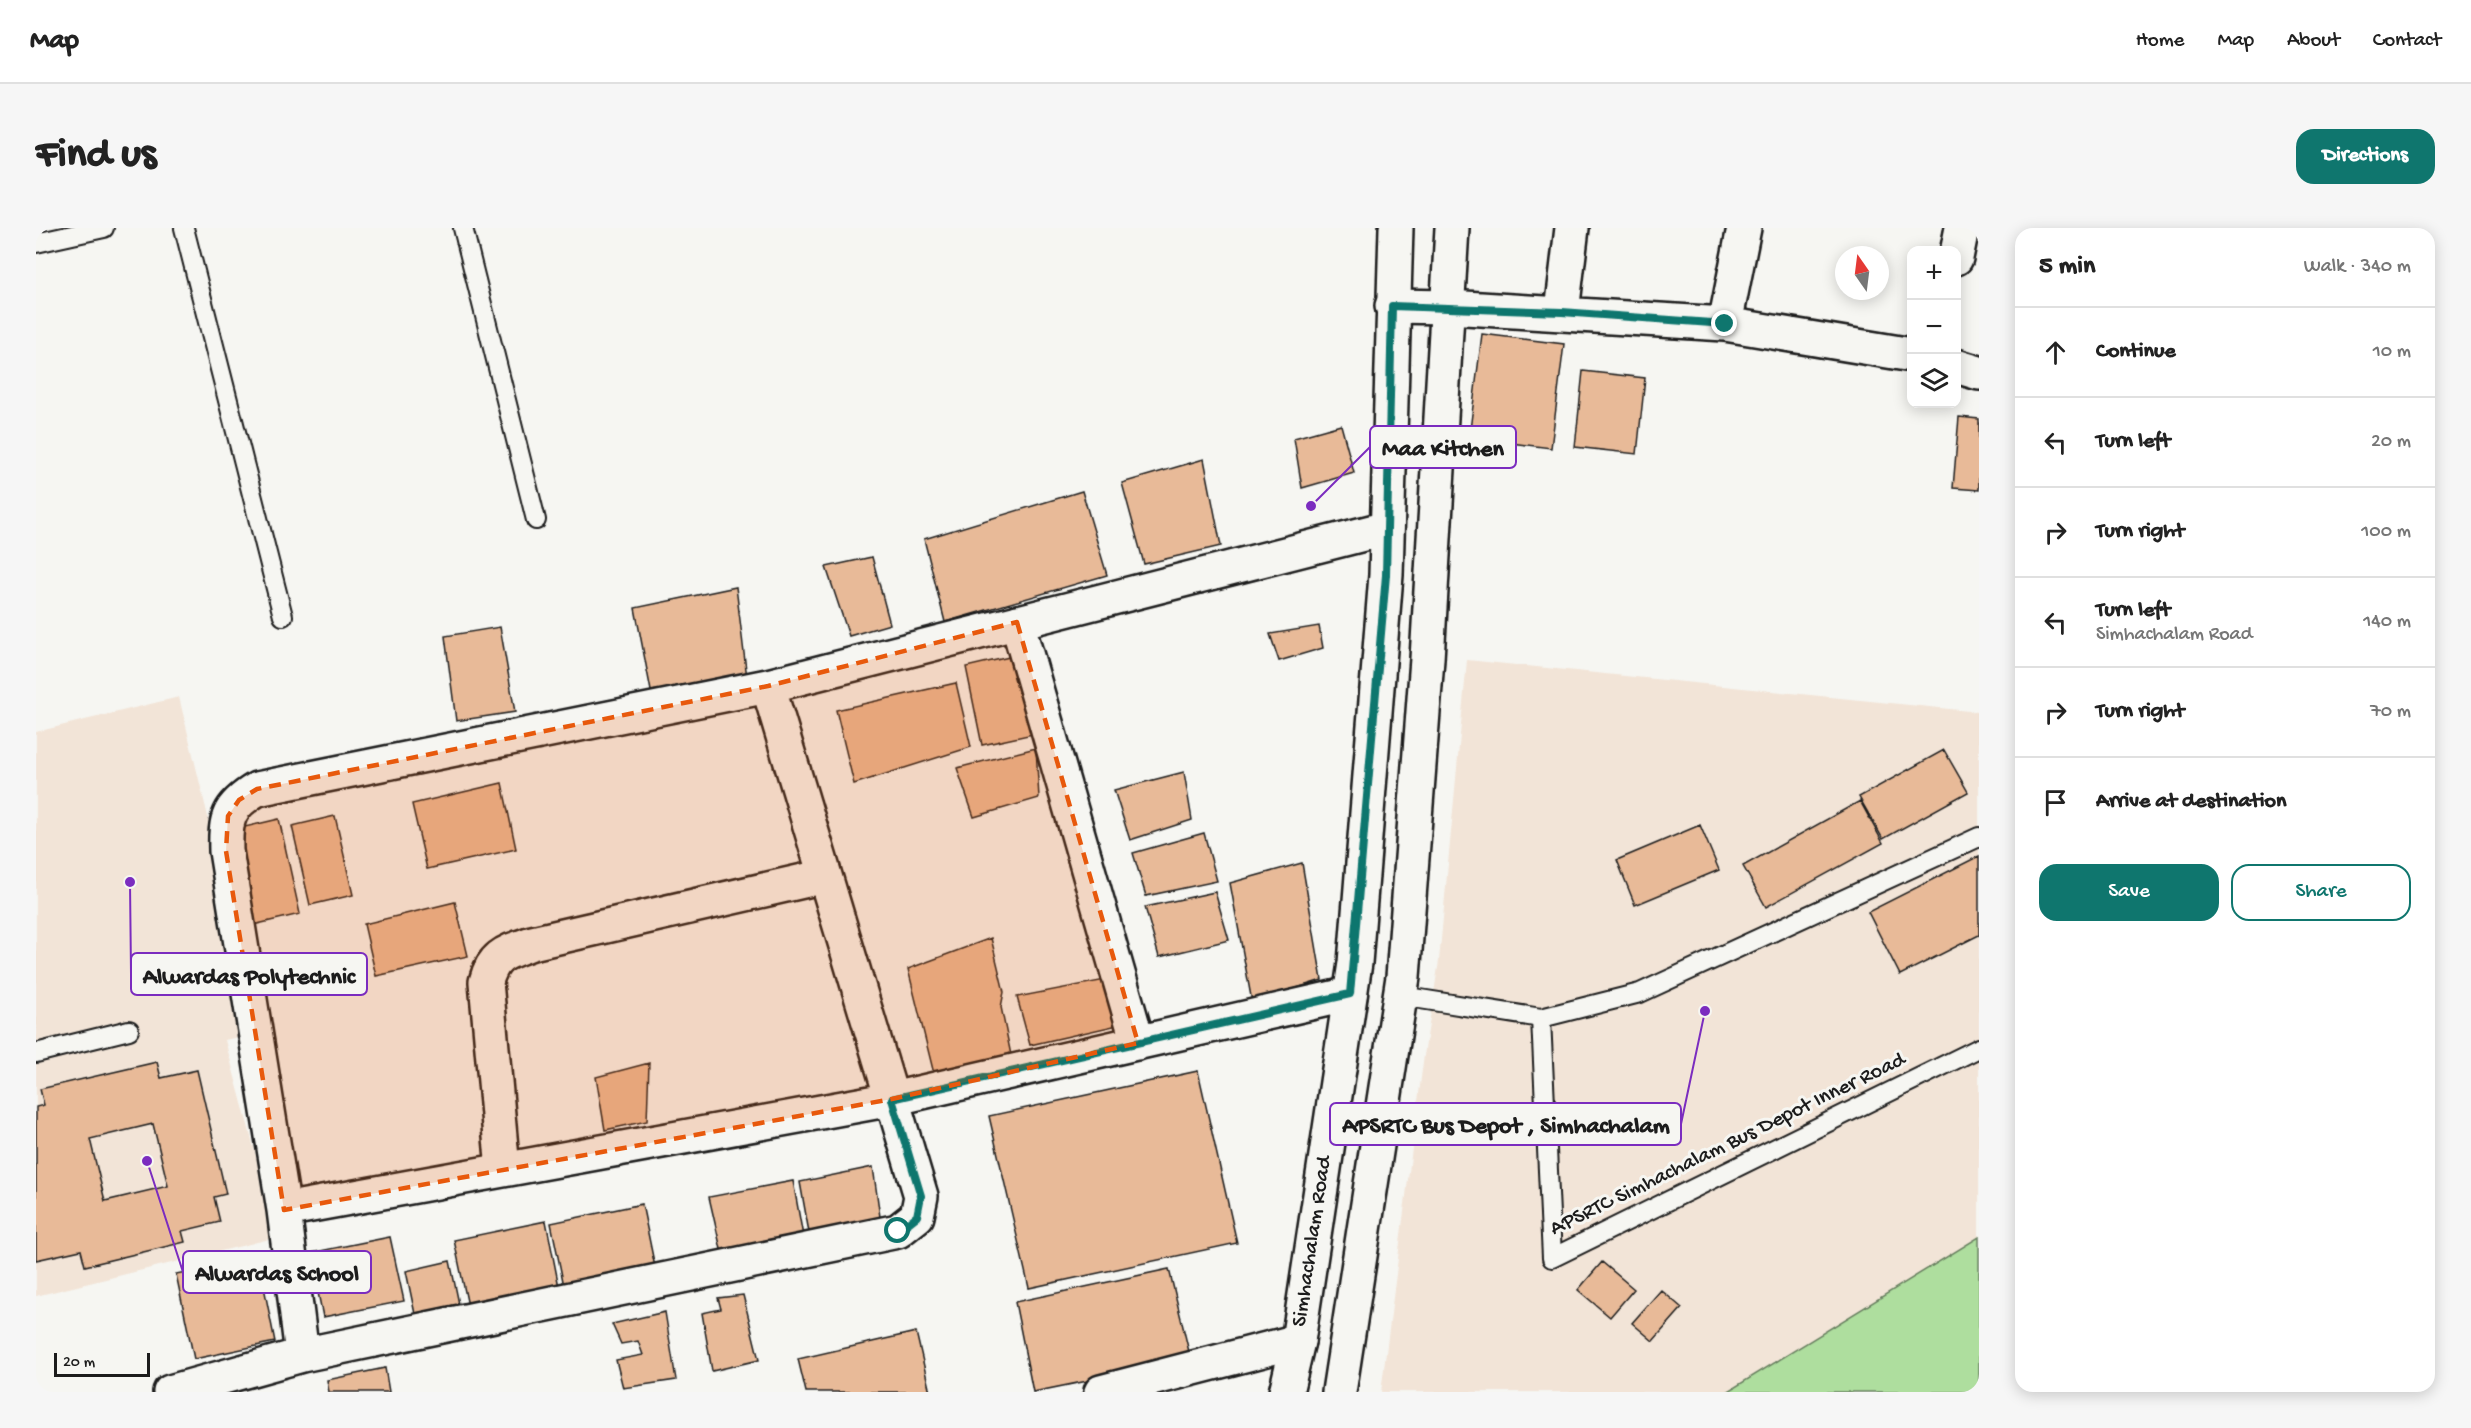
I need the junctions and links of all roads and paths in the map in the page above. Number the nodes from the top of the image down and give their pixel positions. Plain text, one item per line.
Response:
1 (104, 228) edge
2 (184, 228) edge
3 (463, 228) edge
4 (1396, 228) edge
5 (1452, 228) edge
6 (1572, 228) edge
7 (1744, 228) edge
8 (1962, 228) edge
9 (36, 243) edge
10 (1958, 246) edge
11 (1392, 306) junction
12 (1449, 307) junction
13 (1562, 312) junction
14 (1725, 324) junction
15 (1907, 354) edge
16 (1961, 368) edge
17 (1979, 373) edge
18 (536, 520) dead end
19 (1387, 528) junction
20 (283, 615) dead end
21 (1017, 622) junction
22 (768, 686) junction
23 (1979, 837) edge
24 (825, 876) junction
25 (1352, 979) junction
26 (1402, 986) junction
27 (1541, 1018) junction
28 (129, 1030) dead end
29 (1138, 1043) junction
30 (1979, 1048) edge
31 (36, 1053) edge
32 (892, 1099) junction
33 (502, 1170) junction
34 (284, 1210) junction
35 (1298, 1341) junction
36 (302, 1355) junction
37 (170, 1392) edge
38 (1101, 1392) edge
39 (1286, 1392) edge
40 (1339, 1392) edge

1 - 9 lane
2 - 20 lane
3 - 18 lane
4 - 11 street, Simhachalam Road
5 - 12 street
6 - 13 street
7 - 14 street
8 - 10 street
11 - 12 street
11 - 19 street, Simhachalam Road
12 - 13 street
12 - 26 street
13 - 14 street
14 - 15 street
16 - 17 street
19 - 21 street
19 - 25 street, Simhachalam Road
21 - 22 street
21 - 29 street
22 - 24 street
22 - 34 street
23 - 27 lane
24 - 32 street
24 - 33 street
25 - 26 street
25 - 29 street
25 - 35 street, Simhachalam Road
26 - 27 lane
26 - 40 street
27 - 30 lane, APSRTC Simhachalam Bus Depot Inner Road
28 - 31 lane
29 - 32 street
32 - 33 street
32 - 36 street
33 - 34 street
34 - 36 street
35 - 38 street
35 - 39 street, Simhachalam Road
36 - 37 street

